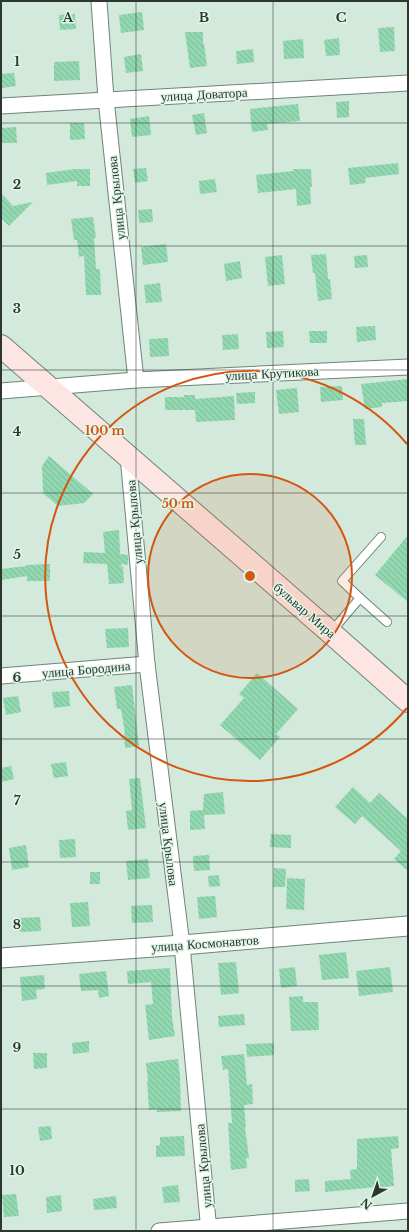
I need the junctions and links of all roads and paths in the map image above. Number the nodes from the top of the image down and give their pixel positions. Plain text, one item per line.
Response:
1 (100, 1) edge
2 (408, 83) edge
3 (106, 100) junction
4 (1, 106) edge
5 (1, 346) edge
6 (408, 367) edge
7 (136, 380) junction
8 (49, 387) junction
9 (1, 391) edge
10 (128, 456) junction
11 (381, 537) dead end
12 (360, 598) junction
13 (387, 622) dead end
14 (330, 632) junction
15 (147, 664) junction
16 (1, 676) edge
17 (408, 702) edge
18 (408, 926) edge
19 (182, 945) junction
20 (1, 958) edge
21 (408, 1211) edge
22 (209, 1229) edge
23 (159, 1231) edge

1 - 3 street, улица Крылова
2 - 3 street, улица Доватора
3 - 4 street, улица Доватора
3 - 7 street, улица Крылова
5 - 8 main road, бульвар Мира
6 - 7 street, улица Крутикова
7 - 8 street
8 - 9 street
8 - 10 main road, бульвар Мира
10 - 14 main road, бульвар Мира
10 - 15 street, улица Крылова
11 - 12 lane
12 - 13 lane
12 - 14 lane
14 - 17 main road, бульвар Мира
15 - 16 street, улица Бородина
15 - 19 street, улица Крылова
18 - 19 street, улица Космонавтов
19 - 20 street, улица Космонавтов
19 - 22 street, улица Крылова
21 - 22 street
22 - 23 street

